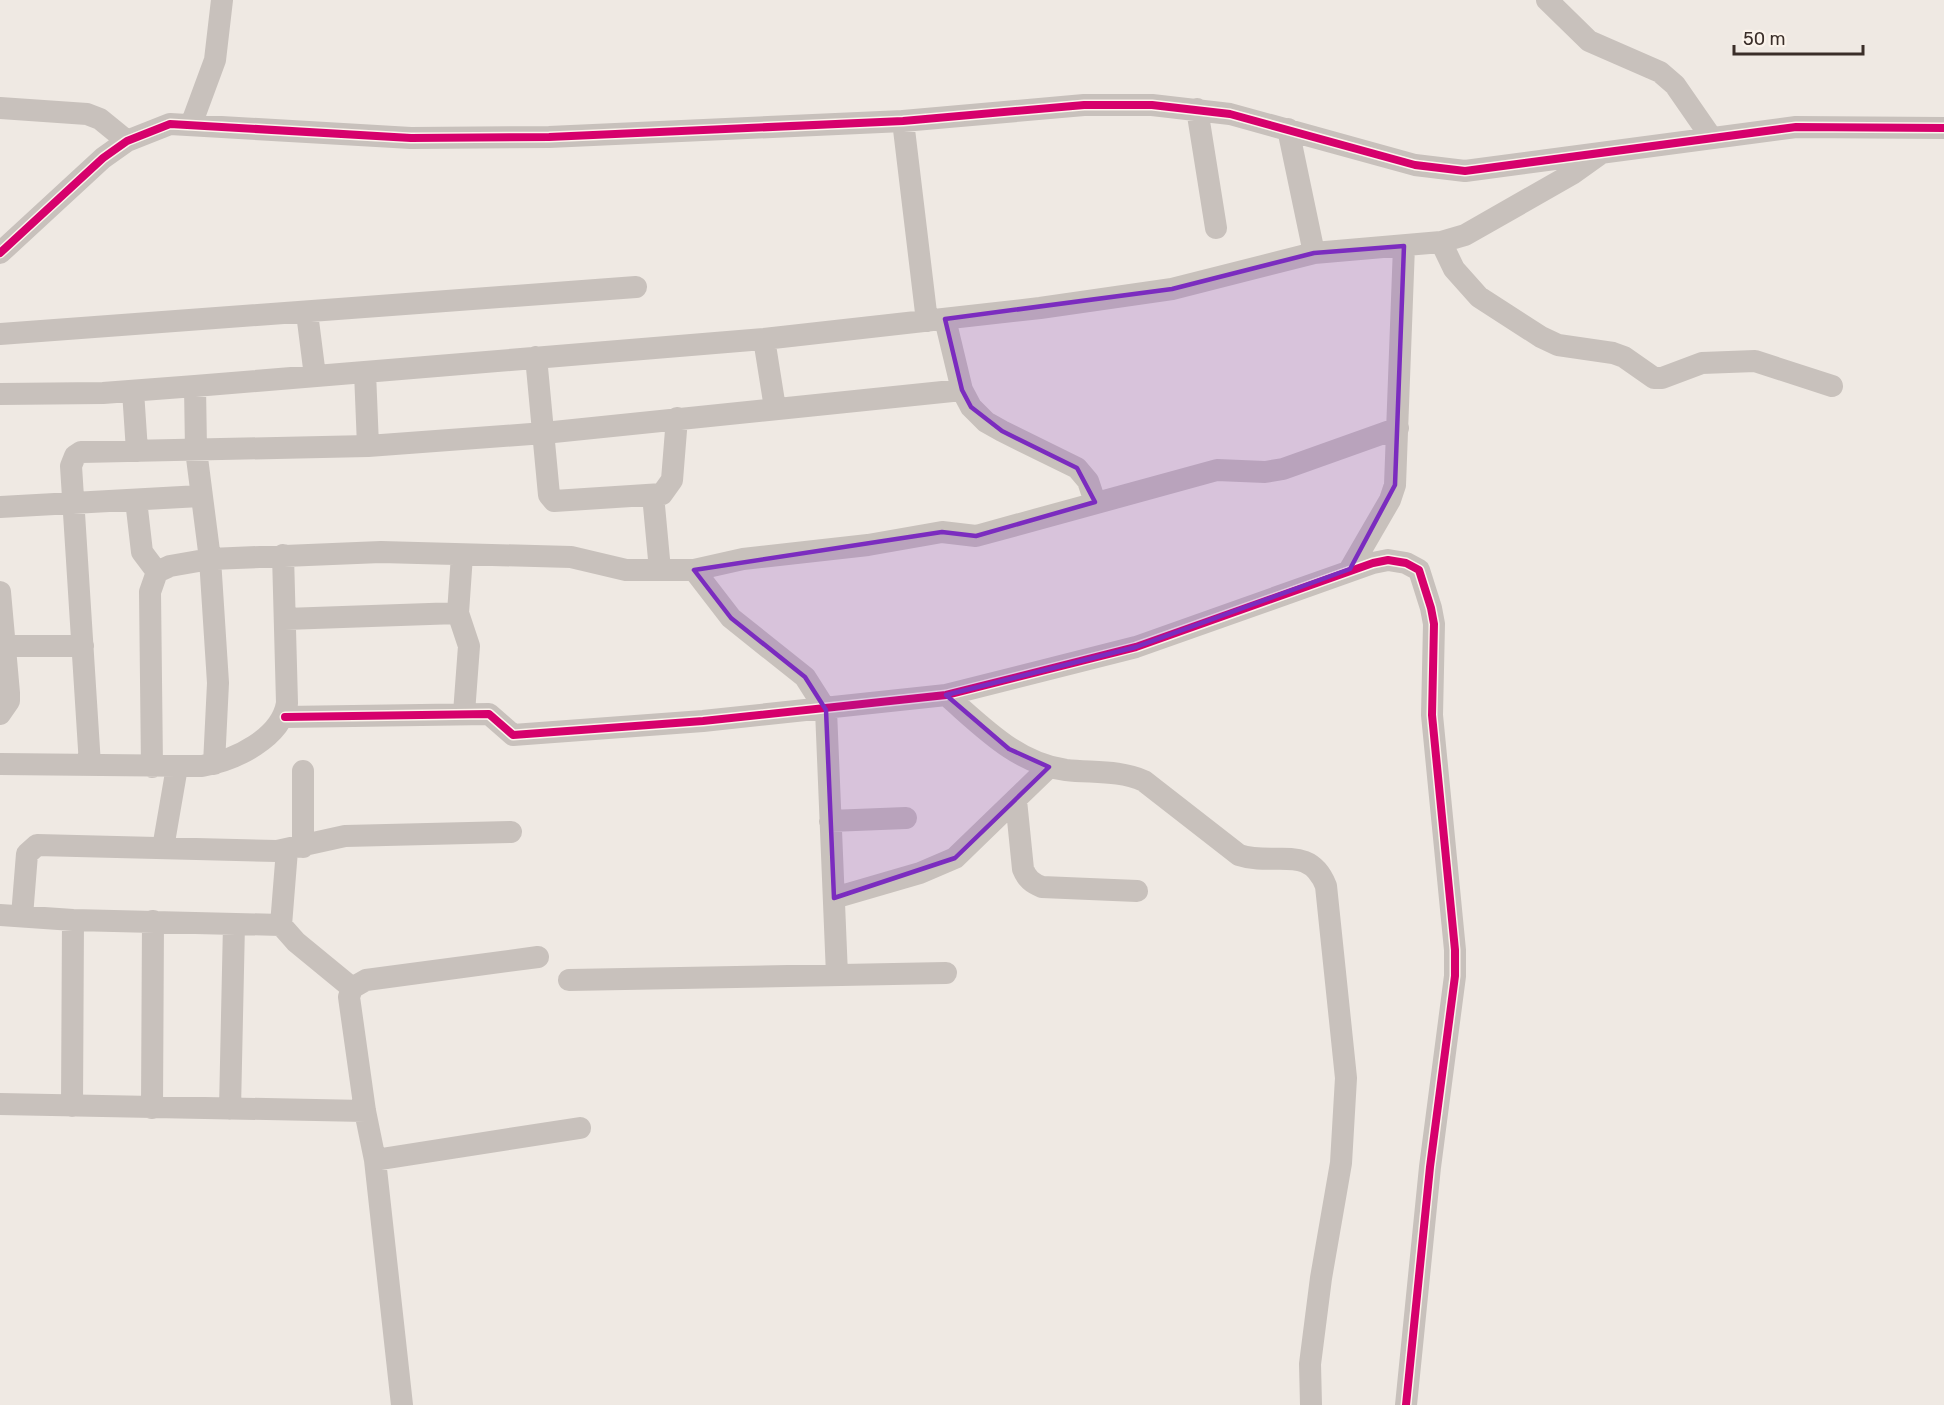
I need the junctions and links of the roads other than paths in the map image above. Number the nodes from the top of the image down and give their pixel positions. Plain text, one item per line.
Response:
1 (222, 0) edge
2 (1547, 0) edge
3 (0, 108) edge
4 (1197, 109) junction
5 (903, 121) junction
6 (190, 125) junction
7 (1944, 128) edge
8 (1288, 129) junction
9 (1711, 137) junction
10 (127, 141) junction
11 (1603, 152) junction
12 (1216, 228) dead end
13 (1441, 242) junction
14 (1404, 246) junction
15 (0, 253) edge
16 (1314, 254) junction
17 (636, 287) dead end
18 (307, 313) junction
19 (936, 320) junction
20 (0, 334) edge
21 (764, 339) junction
22 (536, 357) junction
23 (365, 372) junction
24 (315, 376) junction
25 (1832, 386) dead end
26 (195, 387) junction
27 (962, 390) junction
28 (133, 391) junction
29 (0, 394) edge
30 (775, 408) junction
31 (677, 418) junction
32 (1398, 428) junction
33 (544, 433) junction
34 (368, 446) junction
35 (196, 450) junction
36 (137, 451) junction
37 (653, 495) junction
38 (200, 496) junction
39 (136, 500) junction
40 (1095, 502) junction
41 (75, 504) junction
42 (0, 507) edge
43 (283, 555) junction
44 (462, 555) junction
45 (210, 559) junction
46 (1350, 569) junction
47 (660, 570) junction
48 (694, 570) junction
49 (157, 572) junction
50 (0, 592) edge
51 (458, 613) junction
52 (285, 619) junction
53 (5, 646) junction
54 (83, 646) junction
55 (945, 695) junction
56 (826, 710) junction
57 (464, 713) junction
58 (0, 714) edge
59 (285, 717) junction
60 (0, 764) edge
61 (214, 764) junction
62 (90, 765) junction
63 (152, 767) junction
64 (177, 767) junction
65 (1049, 767) junction
66 (303, 771) dead end
67 (1016, 800) junction
68 (906, 818) dead end
69 (830, 821) junction
70 (510, 832) dead end
71 (163, 848) junction
72 (295, 848) junction
73 (1137, 891) dead end
74 (834, 898) junction
75 (0, 915) edge
76 (22, 916) junction
77 (73, 920) junction
78 (153, 921) junction
79 (234, 924) junction
80 (281, 925) junction
81 (538, 957) dead end
82 (946, 973) dead end
83 (837, 975) junction
84 (569, 980) dead end
85 (352, 988) junction
86 (0, 1104) edge
87 (72, 1106) junction
88 (152, 1108) junction
89 (230, 1109) junction
90 (364, 1111) junction
91 (580, 1128) dead end
92 (375, 1160) junction
93 (402, 1405) edge
94 (1311, 1405) edge
95 (1406, 1405) edge

1 - 6 street
2 - 9 street
3 - 10 street
4 - 5 street
4 - 8 street
4 - 12 street
5 - 6 street
5 - 19 street
6 - 10 street
7 - 9 street
8 - 11 street
8 - 16 street
9 - 11 street
10 - 15 street
11 - 13 street
13 - 14 street
13 - 25 street
14 - 16 street
14 - 32 street
16 - 19 street
17 - 18 street
18 - 20 street
18 - 24 street
19 - 21 street
19 - 27 street
21 - 22 street
21 - 30 street
22 - 23 street
22 - 33 street
23 - 24 street
23 - 34 street
24 - 26 street
26 - 28 street
26 - 35 street
27 - 30 street
27 - 40 street
28 - 29 street
28 - 36 street
30 - 31 street
31 - 33 street
31 - 37 street
32 - 40 street
32 - 46 street
33 - 34 street
33 - 37 street
34 - 35 street
35 - 36 street
35 - 38 street
36 - 41 street
37 - 47 street
38 - 39 street
38 - 45 street
39 - 41 street
39 - 49 street
40 - 48 street
41 - 42 street
41 - 54 street
43 - 44 street
43 - 45 street
43 - 52 street
44 - 47 street
44 - 51 street
45 - 49 street
45 - 61 street
46 - 55 street
46 - 95 street
47 - 48 street
48 - 56 street
49 - 63 street
50 - 53 street
51 - 52 street
51 - 57 street
52 - 59 street
53 - 54 street
53 - 58 street
54 - 62 street
55 - 56 street
55 - 65 street
56 - 57 street
56 - 69 street
57 - 59 street
59 - 61 street
60 - 62 street
61 - 64 street
62 - 63 street
63 - 64 street
64 - 71 street
65 - 67 street
65 - 94 street
66 - 72 street
67 - 73 street
67 - 74 street
68 - 69 street
69 - 74 street
70 - 72 street
71 - 72 street
71 - 76 street
72 - 80 street
74 - 83 street
75 - 76 street
76 - 77 street
77 - 78 street
77 - 87 street
78 - 79 street
78 - 88 street
79 - 80 street
79 - 89 street
80 - 85 street
81 - 85 street
82 - 83 street
83 - 84 street
85 - 90 street
86 - 87 street
87 - 88 street
88 - 89 street
89 - 90 street
90 - 92 street
91 - 92 street
92 - 93 street

